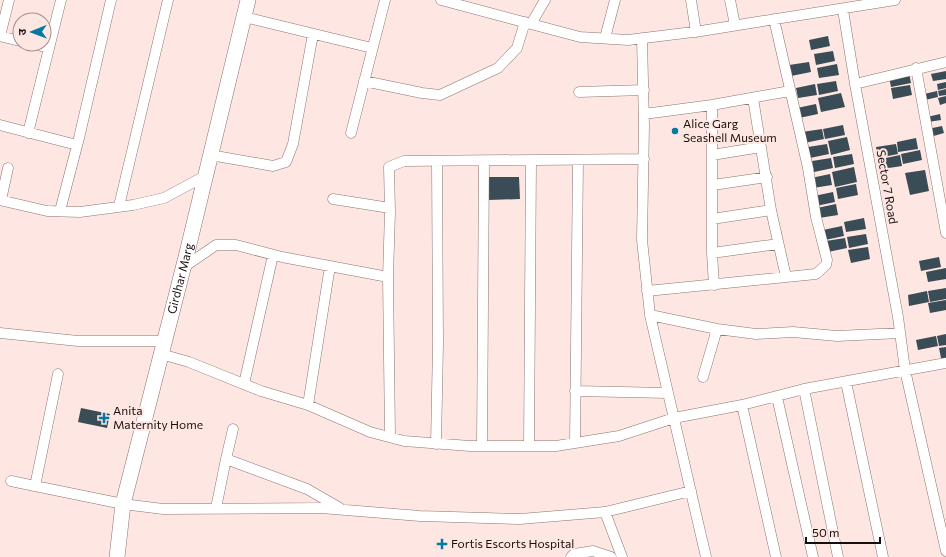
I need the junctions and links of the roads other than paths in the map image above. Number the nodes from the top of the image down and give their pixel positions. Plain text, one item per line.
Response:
1 (10, 0) edge
2 (61, 0) edge
3 (111, 0) edge
4 (168, 0) edge
5 (248, 0) edge
6 (385, 0) edge
7 (441, 0) edge
8 (545, 0) edge
9 (615, 0) edge
10 (691, 0) edge
11 (730, 0) edge
12 (895, 0) edge
13 (843, 10) junction
14 (244, 17) junction
15 (774, 19) junction
16 (528, 23) junction
17 (736, 25) junction
18 (696, 32) junction
19 (313, 34) junction
20 (0, 36) edge
21 (52, 36) edge
22 (605, 38) junction
23 (642, 38) junction
24 (12, 39) edge
25 (372, 48) junction
26 (48, 52) edge
27 (946, 62) edge
28 (916, 68) junction
29 (364, 81) junction
30 (855, 84) junction
31 (644, 90) junction
32 (790, 91) junction
33 (579, 92) dead end
34 (753, 98) junction
35 (712, 105) junction
36 (644, 114) junction
37 (0, 125) edge
38 (28, 132) junction
39 (351, 133) dead end
40 (77, 145) junction
41 (761, 147) junction
42 (210, 155) junction
43 (712, 155) junction
44 (484, 160) junction
45 (644, 160) junction
46 (437, 161) junction
47 (531, 161) junction
48 (578, 161) junction
49 (8, 168) dead end
50 (766, 177) junction
51 (204, 182) junction
52 (712, 185) junction
53 (332, 199) dead end
54 (0, 200) edge
55 (119, 206) junction
56 (390, 208) junction
57 (770, 210) junction
58 (60, 211) junction
59 (712, 219) junction
60 (946, 233) edge
61 (778, 244) junction
62 (712, 252) junction
63 (273, 255) junction
64 (185, 262) junction
65 (330, 266) junction
66 (388, 277) junction
67 (786, 277) junction
68 (714, 285) junction
69 (647, 291) junction
70 (650, 316) junction
71 (717, 329) junction
72 (900, 333) junction
73 (0, 334) edge
74 (163, 348) junction
75 (946, 363) edge
76 (905, 370) junction
77 (58, 374) dead end
78 (703, 377) dead end
79 (846, 382) junction
80 (244, 384) junction
81 (804, 389) junction
82 (575, 391) junction
83 (668, 393) junction
84 (777, 397) junction
85 (308, 404) junction
86 (742, 405) junction
87 (674, 418) junction
88 (232, 429) dead end
89 (390, 437) junction
90 (574, 443) junction
91 (436, 444) junction
92 (482, 446) junction
93 (529, 446) junction
94 (226, 459) junction
95 (10, 481) dead end
96 (35, 486) junction
97 (691, 491) junction
98 (123, 504) junction
99 (216, 508) junction
100 (343, 510) junction
101 (605, 512) junction
102 (946, 551) edge
103 (117, 557) edge
104 (571, 557) edge
105 (611, 557) edge
106 (622, 557) edge
107 (706, 557) edge
108 (776, 557) edge
109 (813, 557) edge
110 (838, 557) edge
111 (884, 557) edge

1 - 20 street
2 - 21 street
3 - 40 street
4 - 55 street
5 - 14 street, Girdhar Marg
6 - 25 street
7 - 16 street
8 - 16 street
9 - 22 street
10 - 18 street
11 - 17 street
12 - 13 street
13 - 15 street
13 - 30 street, Sector 7 Road
14 - 19 street
14 - 42 street, Girdhar Marg
15 - 17 street
15 - 32 street
16 - 22 street
16 - 29 street
17 - 18 street
18 - 23 street
19 - 25 street
19 - 42 street
20 - 24 street
22 - 23 street
23 - 31 street
25 - 29 street
26 - 38 street
27 - 28 street
28 - 30 street
28 - 60 street
29 - 39 street
30 - 72 street, Sector 7 Road
31 - 33 street
31 - 36 street
32 - 34 street
32 - 67 street
34 - 35 street
34 - 41 street
35 - 36 street
35 - 43 street
36 - 45 street
37 - 38 street
38 - 40 street
40 - 58 street
41 - 43 street
41 - 50 street
42 - 51 street, Girdhar Marg
43 - 52 street
44 - 46 street
44 - 47 street
44 - 92 street
45 - 48 street
45 - 69 street
46 - 56 street
46 - 91 street
47 - 48 street
47 - 93 street
48 - 82 street
49 - 54 street
50 - 52 street
50 - 57 street
51 - 55 street
51 - 64 street, Girdhar Marg
52 - 59 street
53 - 56 street
54 - 58 street
55 - 58 street
56 - 66 street
57 - 59 street
57 - 61 street
59 - 62 street
61 - 62 street
61 - 67 street
62 - 68 street
63 - 64 street
63 - 65 street
63 - 80 street
64 - 74 street, Girdhar Marg
65 - 66 street
65 - 85 street
66 - 89 street
67 - 68 street
68 - 69 street
69 - 70 street
70 - 71 street
70 - 83 street
71 - 72 street
71 - 78 street
72 - 76 street, Sector 7 Road
73 - 74 street
74 - 80 street
74 - 98 street, Girdhar Marg
75 - 76 street
76 - 79 street
76 - 102 street, Sector 7 Road
77 - 96 street
79 - 81 street
79 - 111 street
80 - 85 street
81 - 84 street
81 - 110 street
82 - 83 street
82 - 90 street
83 - 87 street
84 - 86 street
84 - 109 street
85 - 89 street
86 - 87 street
86 - 108 street
87 - 90 street
87 - 97 street
88 - 94 street
89 - 91 street
90 - 93 street
91 - 92 street
92 - 93 street
94 - 99 street
94 - 100 street
95 - 96 street
96 - 98 street
97 - 101 street
97 - 107 street
98 - 99 street
98 - 103 street, Girdhar Marg
99 - 100 street
100 - 101 street
101 - 106 street
104 - 105 street

